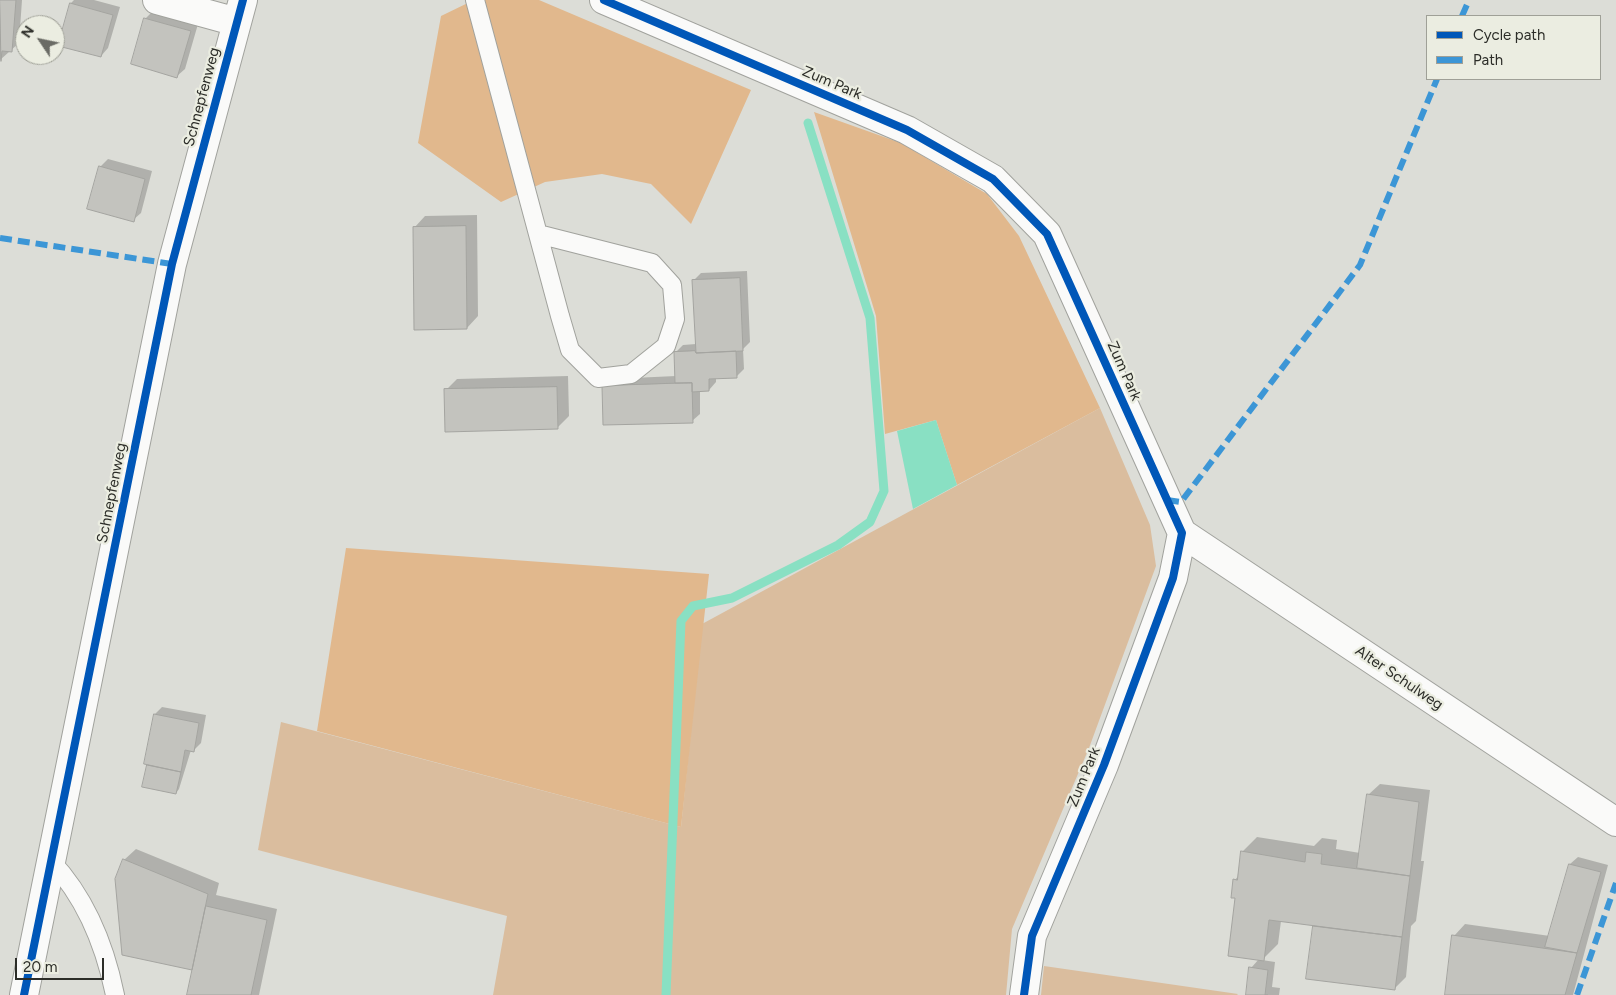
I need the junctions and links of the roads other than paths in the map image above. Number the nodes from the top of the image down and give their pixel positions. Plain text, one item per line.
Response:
1 (157, 0) edge
2 (475, 0) edge
3 (604, 0) edge
4 (240, 11) edge
5 (538, 234) junction
6 (1182, 533) junction
7 (1616, 822) edge
8 (51, 861) junction
9 (24, 995) edge
10 (115, 995) edge
11 (1024, 995) edge

1 - 4 street
2 - 5 lane
3 - 6 street, Zum Park
4 - 8 street, Schnepfenweg
5 - 5 lane
6 - 7 street, Alter Schulweg
6 - 11 street, Zum Park
8 - 9 street, Schnepfenweg
8 - 10 lane

